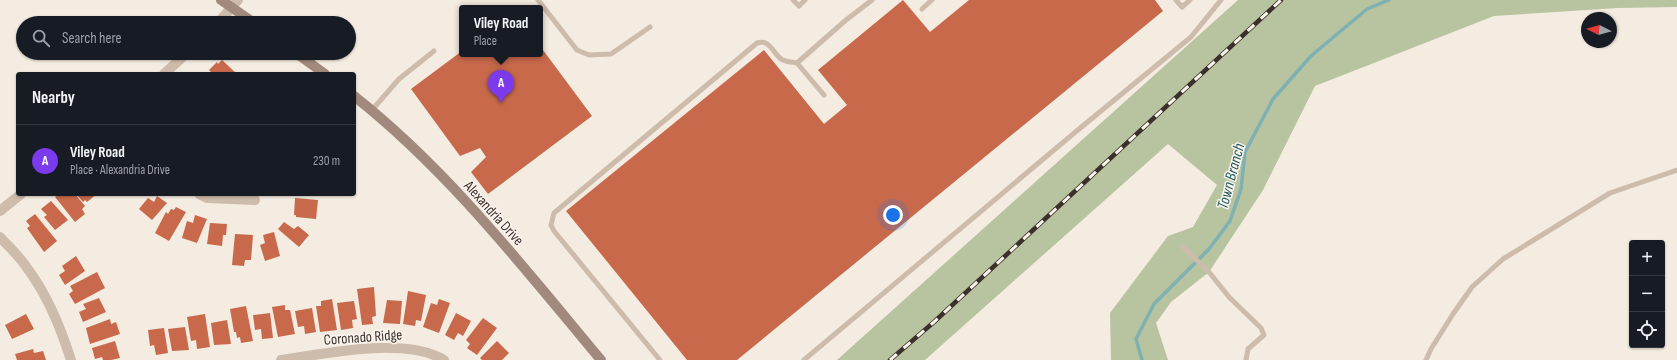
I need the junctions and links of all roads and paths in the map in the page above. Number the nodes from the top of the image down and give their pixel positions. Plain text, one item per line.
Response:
1 (221, 0) edge
2 (793, 0) edge
3 (805, 0) edge
4 (872, 0) edge
5 (932, 0) edge
6 (1176, 0) edge
7 (1190, 0) edge
8 (1221, 0) edge
9 (235, 4) edge
10 (543, 6) edge
11 (922, 9) dead end
12 (224, 16) edge
13 (247, 16) edge
14 (650, 27) dead end
15 (434, 51) dead end
16 (179, 60) edge
17 (306, 60) edge
18 (797, 63) junction
19 (166, 72) edge
20 (322, 72) edge
21 (824, 95) dead end
22 (356, 98) edge
23 (372, 110) junction
24 (1677, 170) edge
25 (19, 196) edge
26 (204, 196) edge
27 (255, 200) dead end
28 (0, 211) edge
29 (0, 237) edge
30 (1183, 247) dead end
31 (71, 360) edge
32 (281, 360) edge
33 (444, 360) edge
34 (602, 360) edge
35 (660, 360) edge
36 (804, 360) edge
37 (1246, 360) edge
38 (1426, 360) edge

1 - 9 street
2 - 3 lane
4 - 18 lane
5 - 11 lane
6 - 7 lane
8 - 36 lane
9 - 12 street
9 - 13 street
10 - 14 lane
15 - 23 lane
16 - 19 street
17 - 20 street
18 - 21 lane
18 - 35 lane
22 - 23 street, Alexandria Drive
23 - 34 street, Alexandria Drive
24 - 38 lane
25 - 28 street
26 - 27 street
29 - 31 street
30 - 37 lane
32 - 33 street, Coronado Ridge

